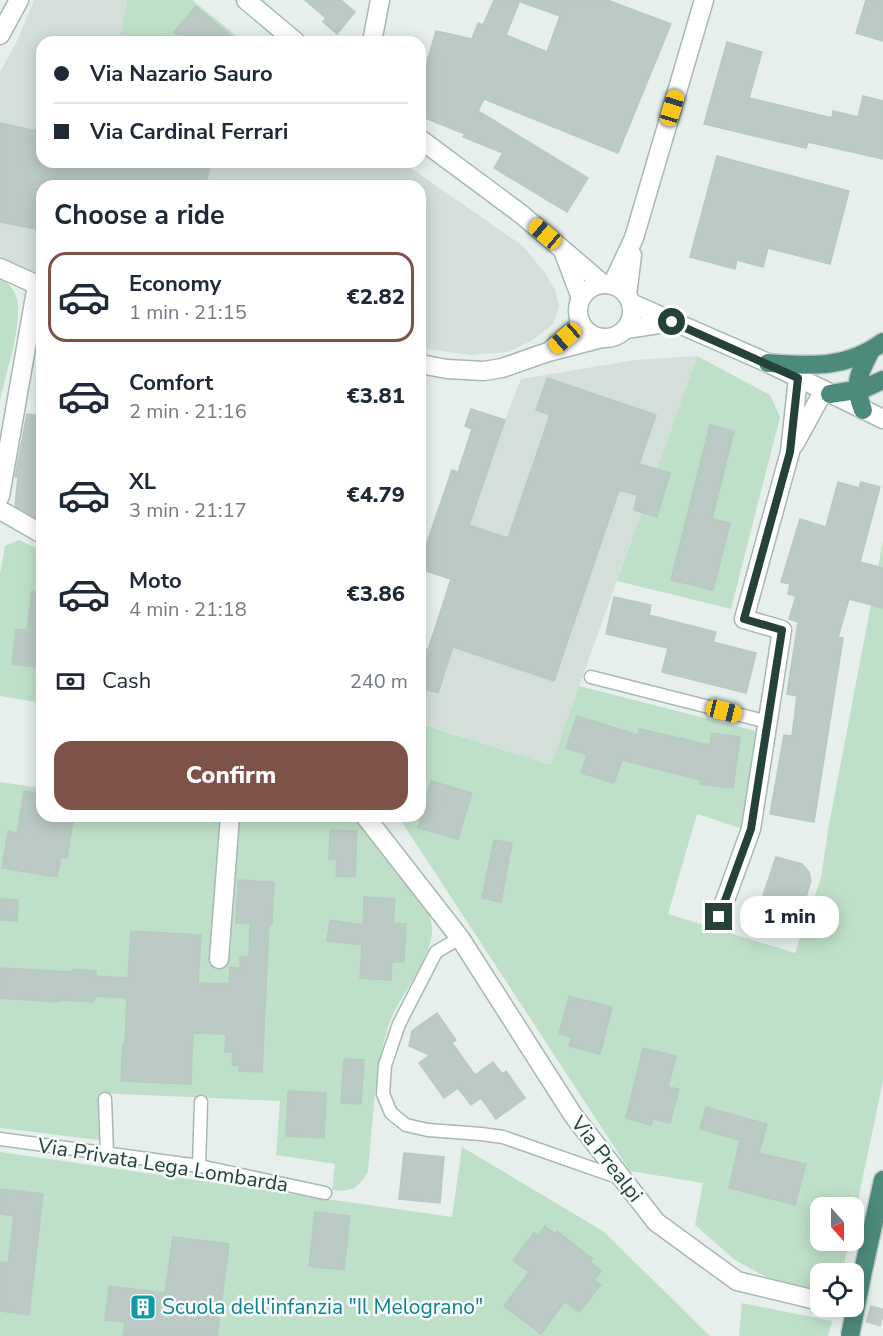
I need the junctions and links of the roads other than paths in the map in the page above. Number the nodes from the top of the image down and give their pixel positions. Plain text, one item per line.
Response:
1 (19, 0) edge
2 (246, 0) edge
3 (380, 0) edge
4 (704, 0) edge
5 (0, 35) edge
6 (289, 36) edge
7 (373, 36) edge
8 (426, 143) edge
9 (563, 252) junction
10 (0, 268) edge
11 (36, 285) edge
12 (618, 292) junction
13 (581, 298) junction
14 (36, 299) edge
15 (672, 322) junction
16 (581, 324) junction
17 (626, 329) junction
18 (602, 338) junction
19 (876, 347) edge
20 (548, 352) junction
21 (768, 363) junction
22 (426, 365) edge
23 (798, 378) junction
24 (883, 380) edge
25 (856, 390) junction
26 (827, 392) junction
27 (863, 410) junction
28 (883, 419) edge
29 (6, 434) edge
30 (790, 452) junction
31 (0, 496) edge
32 (0, 510) edge
33 (36, 531) edge
34 (591, 677) dead end
35 (768, 722) junction
36 (230, 822) edge
37 (370, 822) edge
38 (719, 917) dead end
39 (460, 938) junction
40 (219, 959) dead end
41 (105, 1099) dead end
42 (201, 1102) dead end
43 (0, 1139) edge
44 (107, 1154) junction
45 (199, 1166) junction
46 (623, 1179) junction
47 (883, 1180) edge
48 (325, 1193) dead end
49 (810, 1299) edge
50 (850, 1336) edge

1 - 5 street
2 - 6 street
3 - 7 street
4 - 12 street
8 - 9 street
9 - 12 street
9 - 13 street
10 - 11 street
12 - 13 street
12 - 15 street
12 - 17 street
13 - 16 street
14 - 29 street
15 - 17 street
15 - 21 street
16 - 18 street
16 - 20 street
17 - 18 street
18 - 20 street
19 - 21 highway
19 - 25 highway
20 - 22 street
21 - 23 street
23 - 26 street
23 - 30 street
24 - 25 highway
25 - 26 highway
25 - 27 highway
26 - 27 street
26 - 30 street
27 - 28 street
29 - 31 street
30 - 35 street
32 - 33 street
34 - 35 lane
35 - 38 street
36 - 40 street
37 - 39 street, Via Prealpi
39 - 46 street, Via Prealpi
39 - 46 lane
41 - 44 lane
42 - 45 lane
43 - 44 lane, Via Privata Lega Lombarda
44 - 45 lane, Via Privata Lega Lombarda
45 - 48 lane, Via Privata Lega Lombarda
46 - 49 street, Via Prealpi
47 - 50 highway, bridge

